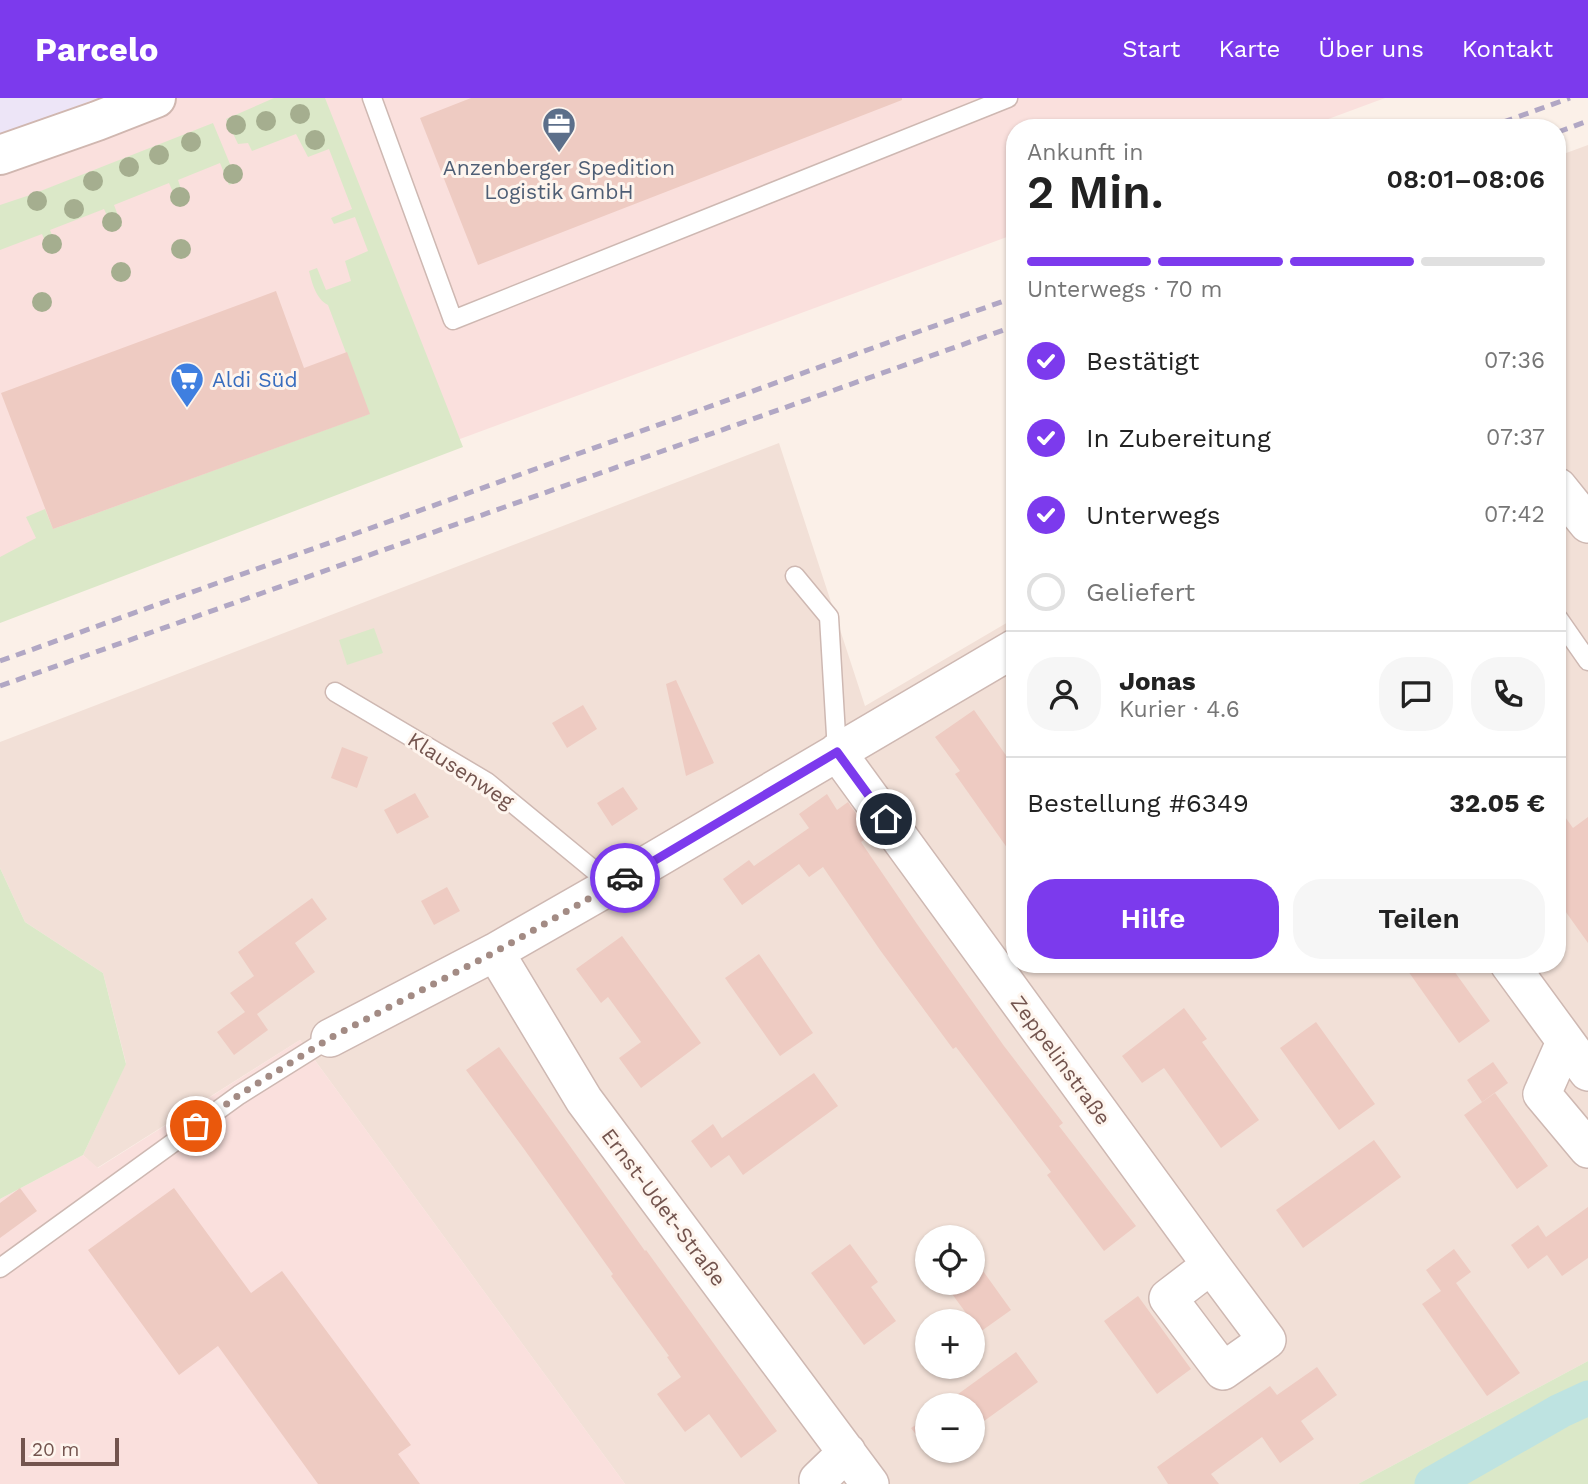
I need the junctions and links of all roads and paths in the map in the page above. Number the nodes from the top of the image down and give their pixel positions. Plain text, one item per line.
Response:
1 (156, 98) edge
2 (372, 98) edge
3 (1008, 98) edge
4 (0, 155) edge
5 (1566, 497) edge
6 (1588, 524) edge
7 (795, 576) dead end
8 (1566, 629) edge
9 (1006, 653) edge
10 (1588, 660) edge
11 (335, 692) dead end
12 (837, 752) junction
13 (612, 885) junction
14 (495, 952) junction
15 (1515, 973) edge
16 (330, 1038) joint
17 (1565, 1042) junction
18 (1588, 1072) edge
19 (1588, 1149) edge
20 (1211, 1265) dead end
21 (0, 1268) edge
22 (846, 1452) junction
23 (820, 1484) edge
24 (870, 1484) edge

1 - 4 main road
2 - 3 lane
5 - 6 street
7 - 12 lane
8 - 10 lane
9 - 12 street
11 - 13 lane, Klausenweg
12 - 13 street
12 - 20 street, Zeppelinstraße
13 - 14 street
14 - 16 street
14 - 22 street, Ernst-Udet-Straße
15 - 17 street
16 - 21 lane
17 - 18 street
17 - 19 street
22 - 23 street
22 - 24 street, Ernst-Udet-Straße

